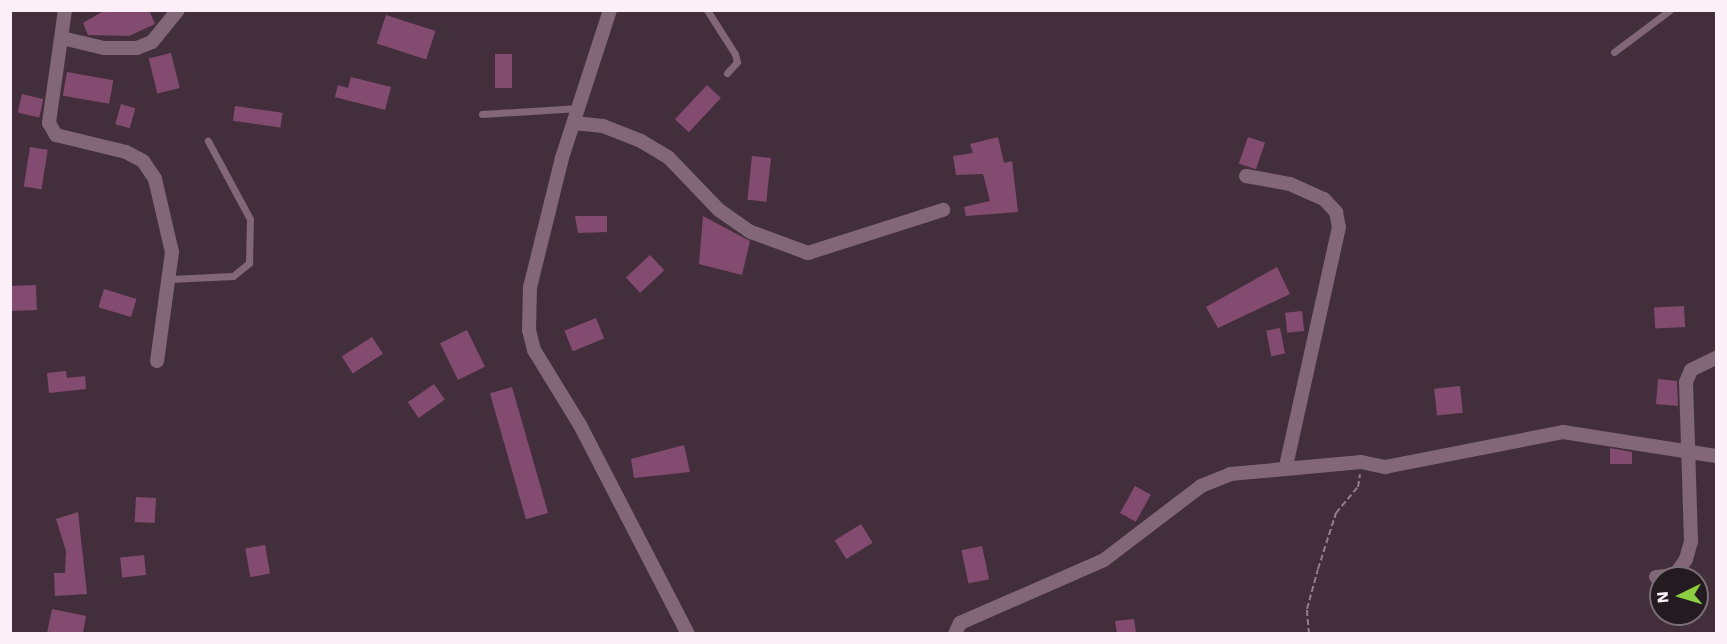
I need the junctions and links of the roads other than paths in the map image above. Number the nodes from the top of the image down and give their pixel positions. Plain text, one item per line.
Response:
1 (65, 10) edge
2 (178, 10) edge
3 (707, 10) edge
4 (1670, 10) edge
5 (608, 11) edge
6 (62, 38) junction
7 (1614, 51) dead end
8 (727, 73) dead end
9 (579, 108) junction
10 (482, 114) dead end
11 (574, 123) junction
12 (208, 141) dead end
13 (1246, 176) dead end
14 (943, 210) dead end
15 (170, 279) junction
16 (1716, 357) edge
17 (158, 361) dead end
18 (1690, 452) junction
19 (1716, 456) edge
20 (1286, 466) junction
21 (1683, 566) edge
22 (688, 633) edge
23 (955, 633) edge

1 - 6 street
2 - 6 street
3 - 8 lane
4 - 7 lane
5 - 9 street
6 - 15 street
9 - 10 lane
9 - 11 street
11 - 14 street
11 - 22 street
12 - 15 lane
13 - 20 street
15 - 17 street
16 - 18 street
18 - 19 street
18 - 20 street
18 - 21 street
20 - 23 street

